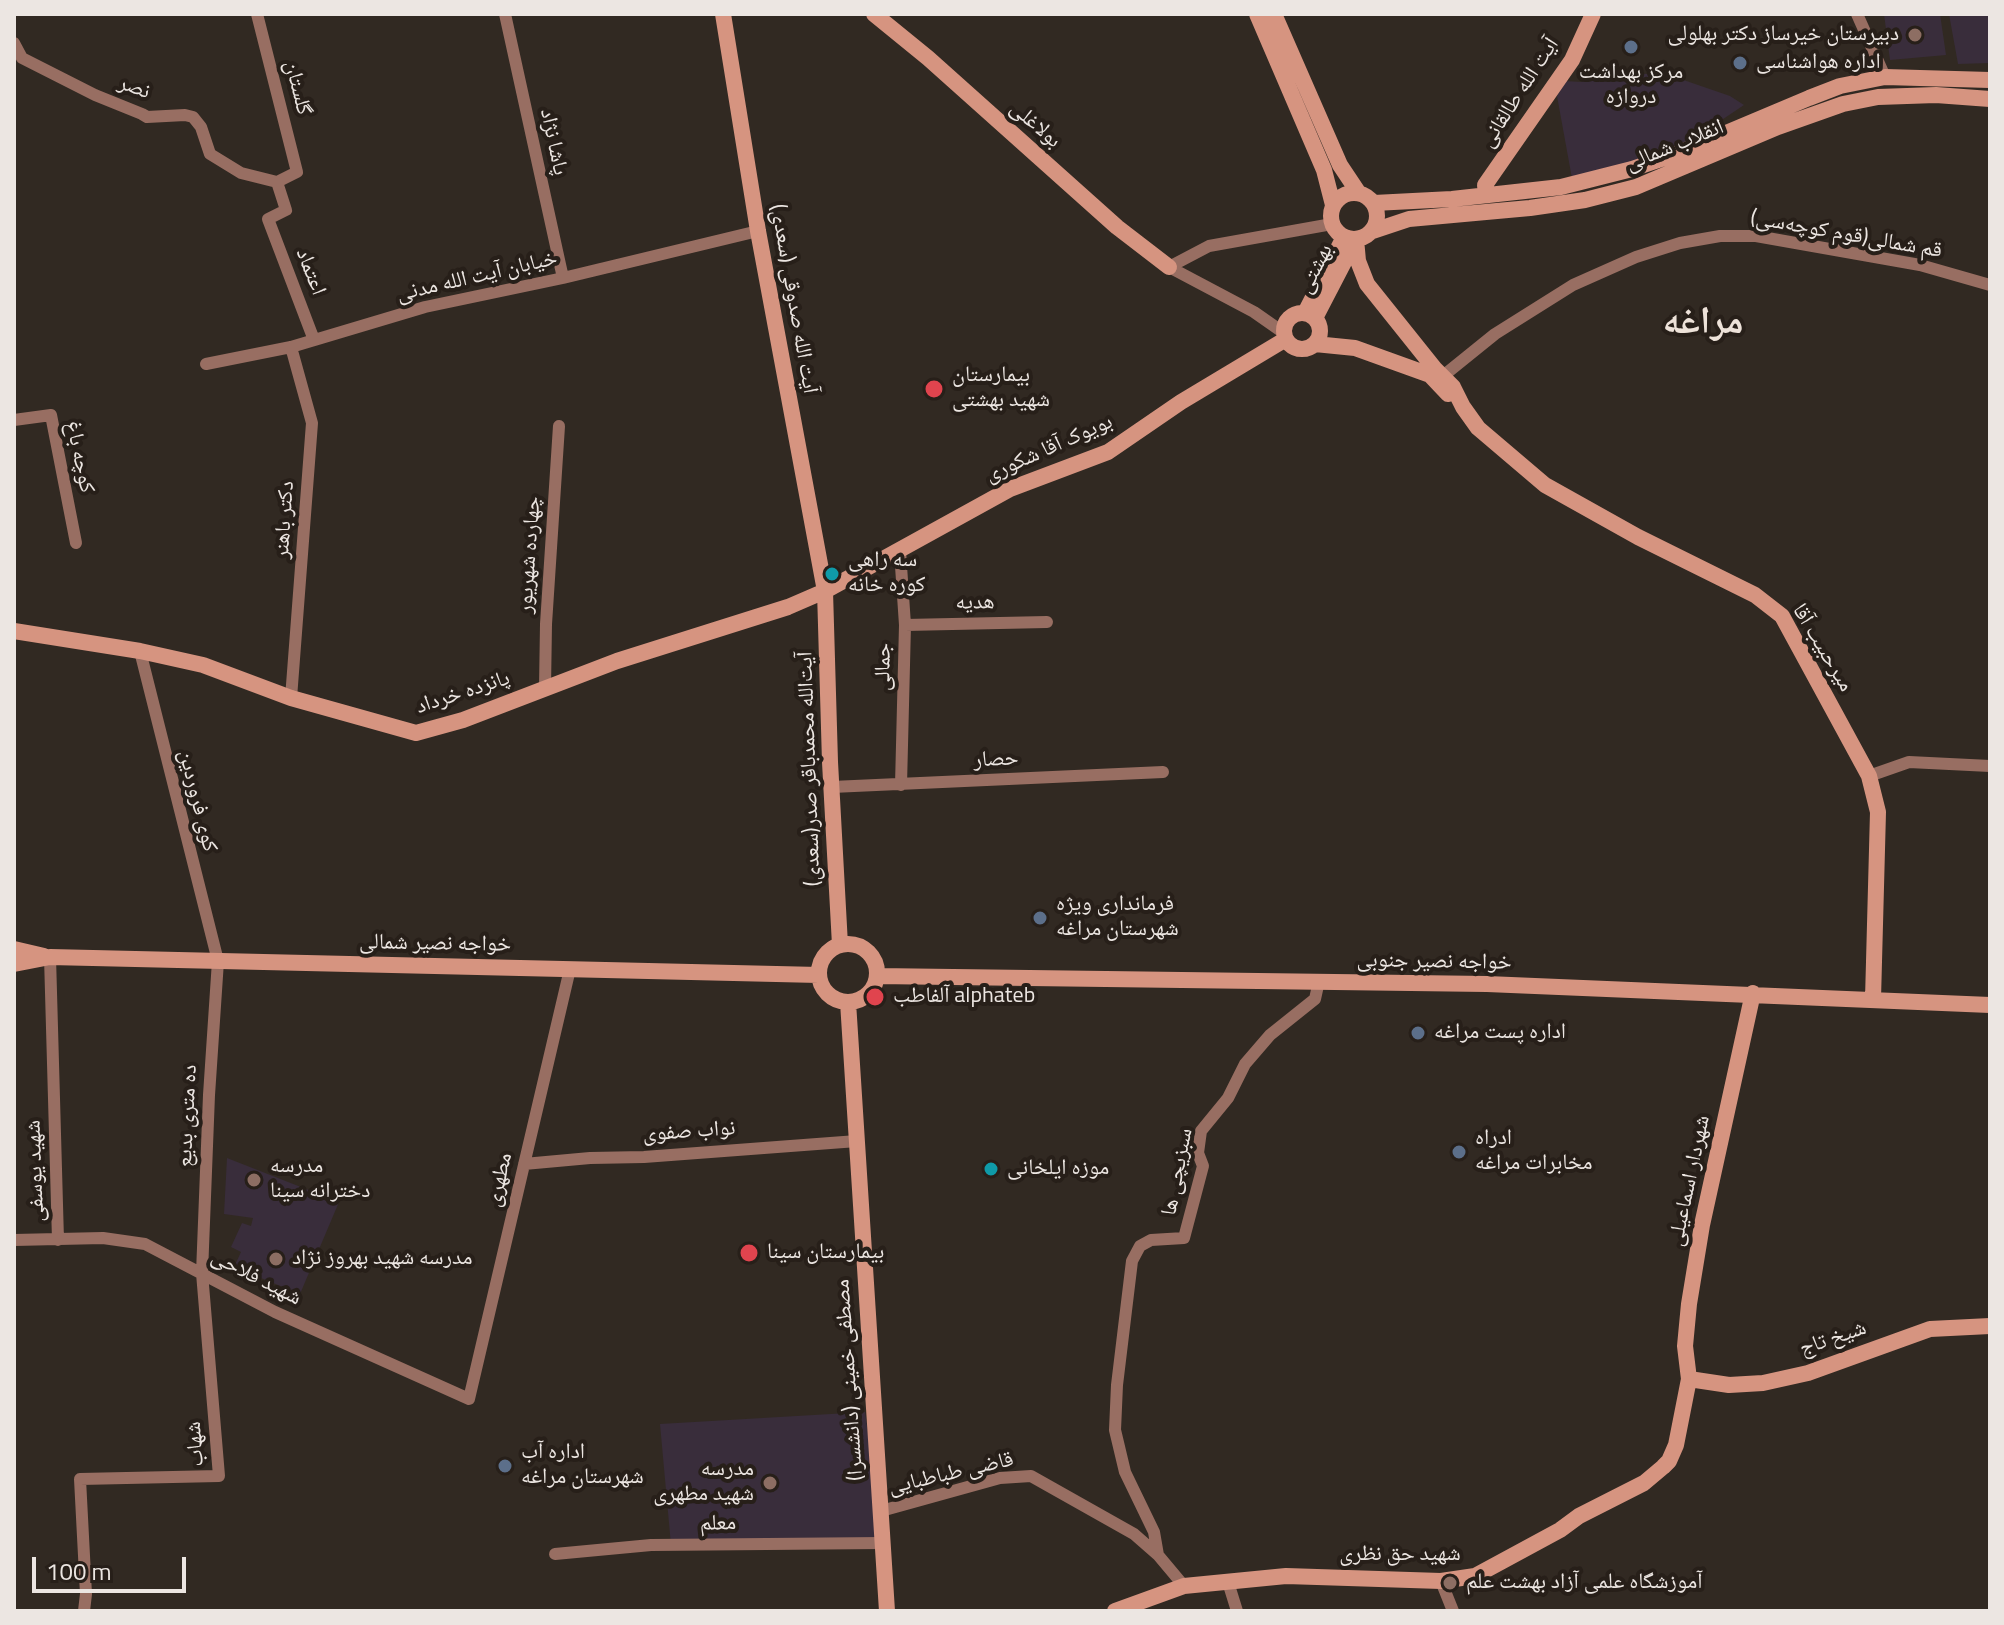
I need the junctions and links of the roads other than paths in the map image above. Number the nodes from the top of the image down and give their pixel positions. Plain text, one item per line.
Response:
1 (257, 14) edge
2 (505, 14) edge
3 (723, 14) edge
4 (874, 14) edge
5 (1257, 14) edge
6 (1274, 14) edge
7 (1593, 14) edge
8 (1857, 14) edge
9 (14, 43) edge
10 (1885, 77) junction
11 (1986, 79) edge
12 (1986, 98) edge
13 (277, 182) junction
14 (1358, 192) junction
15 (1486, 195) junction
16 (1374, 203) junction
17 (1333, 205) junction
18 (758, 231) junction
19 (1373, 231) junction
20 (1344, 234) junction
21 (1169, 267) junction
22 (563, 278) junction
23 (1990, 285) edge
24 (1310, 316) junction
25 (1285, 336) junction
26 (314, 340) junction
27 (1315, 344) junction
28 (291, 347) junction
29 (206, 364) dead end
30 (1442, 380) junction
31 (14, 420) edge
32 (559, 426) dead end
33 (76, 543) dead end
34 (900, 551) junction
35 (825, 591) junction
36 (1047, 622) dead end
37 (905, 625) junction
38 (14, 631) edge
39 (140, 651) junction
40 (545, 688) junction
41 (291, 698) junction
42 (1990, 766) edge
43 (1163, 772) dead end
44 (1869, 776) junction
45 (901, 785) junction
46 (832, 787) junction
47 (840, 945) junction
48 (14, 949) edge
49 (50, 957) junction
50 (218, 961) junction
51 (14, 964) edge
52 (570, 969) junction
53 (819, 975) junction
54 (877, 976) junction
55 (1319, 981) junction
56 (1753, 993) junction
57 (1873, 999) junction
58 (848, 1002) junction
59 (1990, 1005) edge
60 (857, 1141) junction
61 (524, 1164) junction
62 (14, 1240) edge
63 (58, 1240) junction
64 (202, 1273) junction
65 (1990, 1326) edge
66 (1689, 1379) junction
67 (469, 1399) joint
68 (881, 1511) junction
69 (883, 1543) junction
70 (555, 1554) dead end
71 (1158, 1555) junction
72 (1441, 1581) junction
73 (1228, 1582) junction
74 (1184, 1586) junction
75 (84, 1611) edge
76 (887, 1611) edge
77 (1115, 1611) edge
78 (1237, 1611) edge
79 (1453, 1611) edge

1 - 13 street, گلستان
2 - 22 street, پاشا نژاد
3 - 18 street, آیت الله صدوقی (سعدی)
4 - 21 street, بولاغلی
5 - 17 street
6 - 14 street
7 - 15 street, آیت الله طالقانی
8 - 10 street
9 - 13 street, نصر
10 - 11 street, انقلاب شمالی
10 - 15 street, انقلاب شمالی
11 - 12 street
12 - 19 street, انقلاب شمالی
13 - 26 street, اعتماد
14 - 16 street
14 - 17 street
15 - 16 street, انقلاب شمالی
16 - 19 street
17 - 20 street
18 - 22 street, خیابان آیت الله مدنی
18 - 35 street, آیت الله صدوقی (سعدی)
19 - 20 street
20 - 21 street
20 - 24 street, بهشتی
20 - 30 street, میرحبیب آقا
21 - 25 street, بولاغلی
22 - 26 street, خیابان آیت الله مدنی
23 - 30 street, قم شمالی(قوم کوچه‌سی)
24 - 25 street
24 - 27 street
25 - 27 street
25 - 34 street, بویوک آقا شکوری
26 - 28 street, خیابان آیت الله مدنی
27 - 30 street
28 - 29 street, خیابان آیت الله مدنی
28 - 41 street, دکتر باهنر
30 - 44 street, میرحبیب آقا
31 - 33 street, کوچه باغ
32 - 40 street, چهارده شهریور
34 - 35 street, بویوک آقا شکوری
34 - 37 street, جمالی
35 - 40 street, پانزده خرداد
35 - 46 street, آیت‌الله محمدباقر صدر(سعدی)
36 - 37 street, هدیه
37 - 45 street, جمالی
38 - 39 street, پانزده خرداد
39 - 41 street, پانزده خرداد
39 - 50 street, کوی فروردین
40 - 41 street, پانزده خرداد
42 - 44 street
43 - 45 street, حصار
44 - 57 street, میرحبیب آقا
45 - 46 street, حصار
46 - 47 street, آیت‌الله محمدباقر صدر(سعدی)
47 - 53 street
47 - 54 street
48 - 49 street
49 - 50 street, خواجه نصیر شمالی
49 - 51 street
49 - 63 street, شهید یوسفی
50 - 52 street, خواجه نصیر شمالی
50 - 64 street, ده متری بدیع
52 - 53 street, خواجه نصیر شمالی
52 - 61 street, مطهری
53 - 58 street
54 - 55 street, خواجه نصیر جنوبی
54 - 58 street
55 - 56 street, خواجه نصیر جنوبی
55 - 71 street, سبزیچی ها
56 - 57 street, خواجه نصیر جنوبی
56 - 66 street, شهردار اسماعیلی
57 - 59 street, خواجه نصیر جنوبی
58 - 60 street, مصطفی خمینی (دانشسرا)
60 - 61 street, نواب صفوی
60 - 68 street, مصطفی خمینی (دانشسرا)
61 - 67 street, مطهری
62 - 63 street, شهید فلاحی
63 - 64 street, شهید فلاحی
64 - 67 street, شهید فلاحی
64 - 75 street, شهاب
65 - 66 street, شیخ تاج
66 - 72 street, شهید حق نظری
68 - 69 street, مصطفی خمینی (دانشسرا)
68 - 71 street, قاضی طباطبایی
69 - 70 street, معلم
69 - 76 street, مصطفی خمینی (دانشسرا)
71 - 74 street, قاضی طباطبایی
72 - 73 street, شهید حق نظری
72 - 79 street
73 - 74 street, شهید حق نظری
73 - 78 street
74 - 77 street, شهید حق نظری

